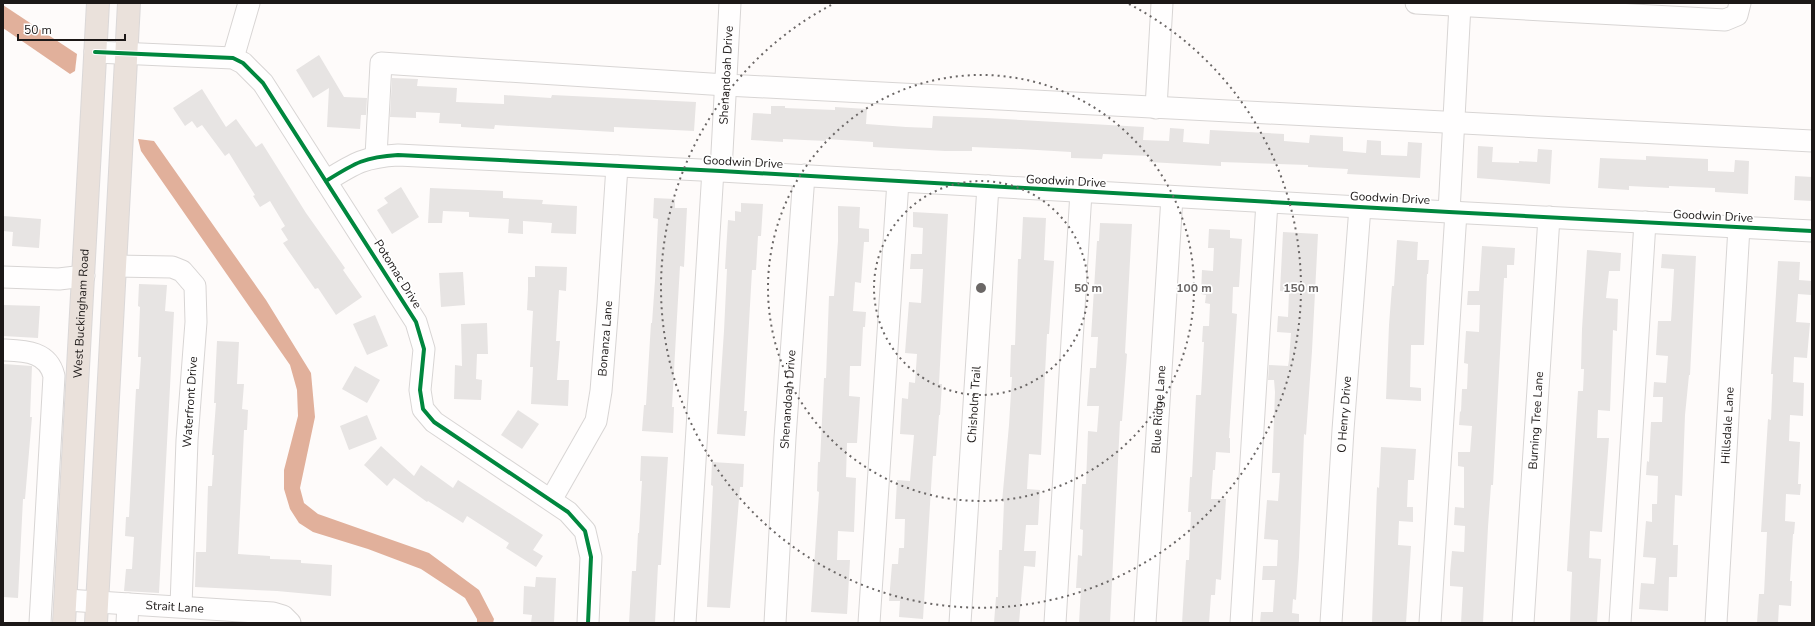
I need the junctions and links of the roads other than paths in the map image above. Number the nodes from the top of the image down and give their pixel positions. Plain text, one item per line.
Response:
1 (98, 3) edge
2 (129, 3) edge
3 (249, 3) edge
4 (730, 3) edge
5 (1162, 3) edge
6 (1416, 3) edge
7 (1740, 3) edge
8 (1460, 5) junction
9 (95, 52) junction
10 (126, 53) junction
11 (233, 58) junction
12 (726, 85) junction
13 (1156, 108) junction
14 (1453, 123) junction
15 (1812, 141) edge
16 (376, 156) junction
17 (616, 166) junction
18 (717, 170) junction
19 (804, 176) junction
20 (326, 181) junction
21 (898, 181) junction
22 (988, 186) junction
23 (1081, 192) junction
24 (1172, 196) junction
25 (1267, 202) junction
26 (1360, 207) junction
27 (1452, 212) junction
28 (1549, 217) junction
29 (1645, 222) junction
30 (1739, 228) junction
31 (1812, 231) edge
32 (114, 266) junction
33 (84, 276) junction
34 (3, 277) edge
35 (3, 350) edge
36 (551, 500) junction
37 (66, 600) junction
38 (181, 606) junction
39 (96, 612) edge
40 (127, 613) edge
41 (287, 619) edge
42 (40, 623) edge
43 (64, 623) edge
44 (588, 623) edge
45 (685, 623) edge
46 (775, 623) edge
47 (869, 623) edge
48 (960, 623) edge
49 (1054, 623) edge
50 (1145, 623) edge
51 (1241, 623) edge
52 (1331, 623) edge
53 (1430, 623) edge
54 (1523, 623) edge
55 (1620, 623) edge
56 (1716, 623) edge

1 - 9 main road, West Buckingham Road
2 - 10 main road
3 - 11 street
4 - 12 street, Shenandoah Drive
5 - 13 street
6 - 8 street
7 - 8 street
8 - 14 street
9 - 10 street
9 - 33 main road, West Buckingham Road
10 - 11 street
10 - 32 main road
11 - 20 street, Potomac Drive
12 - 13 street
12 - 16 street
12 - 18 street, Shenandoah Drive
13 - 14 street
14 - 15 street
14 - 27 street
16 - 17 street, Goodwin Drive
16 - 20 street, Goodwin Drive
17 - 18 street, Goodwin Drive
17 - 36 street, Bonanza Lane
18 - 19 street, Goodwin Drive
18 - 45 street, Shenandoah Drive
19 - 21 street, Goodwin Drive
19 - 46 street, Shenandoah Drive
20 - 36 street, Potomac Drive
21 - 22 street, Goodwin Drive
21 - 47 street
22 - 23 street, Goodwin Drive
22 - 48 street, Chisholm Trail
23 - 24 street, Goodwin Drive
23 - 49 street
24 - 25 street, Goodwin Drive
24 - 50 street, Blue Ridge Lane
25 - 26 street, Goodwin Drive
25 - 51 street
26 - 27 street, Goodwin Drive
26 - 52 street, O Henry Drive
27 - 28 street, Goodwin Drive
27 - 53 street
28 - 29 street, Goodwin Drive
28 - 54 street, Burning Tree Lane
29 - 30 street, Goodwin Drive
29 - 55 street
30 - 31 street, Goodwin Drive
30 - 56 street, Hillsdale Lane
32 - 33 main road
32 - 38 street, Waterfront Drive
32 - 39 main road
33 - 34 street
33 - 37 main road, West Buckingham Road
35 - 42 street
36 - 44 street, Potomac Drive
37 - 39 street, Strait Lane
37 - 43 main road, West Buckingham Road
38 - 40 street, Strait Lane
38 - 41 street, Strait Lane
39 - 40 street, Strait Lane

